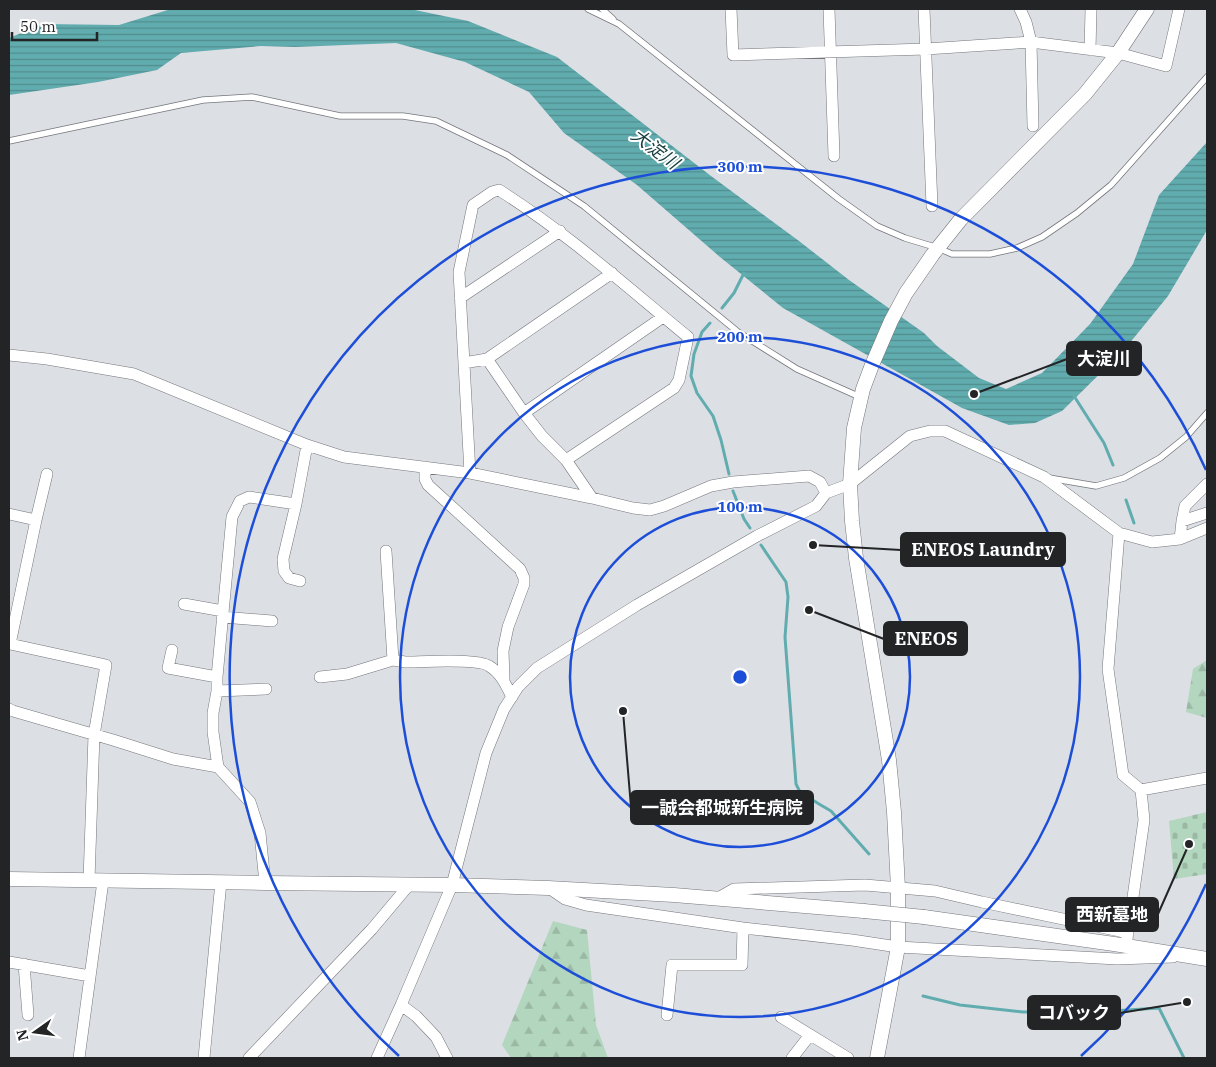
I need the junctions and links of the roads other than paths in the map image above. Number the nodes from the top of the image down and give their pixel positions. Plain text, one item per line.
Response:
1 (588, 9) edge
2 (602, 9) edge
3 (731, 9) edge
4 (829, 9) edge
5 (924, 9) edge
6 (1020, 9) edge
7 (1091, 9) edge
8 (1147, 9) edge
9 (1179, 9) edge
10 (618, 24) junction
11 (1031, 42) junction
12 (926, 49) junction
13 (1090, 50) junction
14 (831, 53) junction
15 (1118, 53) junction
16 (1207, 77) edge
17 (1033, 126) dead end
18 (9, 141) edge
19 (834, 156) dead end
20 (932, 206) dead end
21 (560, 232) junction
22 (935, 251) junction
23 (612, 273) junction
24 (460, 298) junction
25 (663, 317) junction
26 (9, 355) edge
27 (487, 359) junction
28 (464, 363) junction
29 (863, 394) junction
30 (524, 413) junction
31 (1207, 413) edge
32 (307, 444) junction
33 (566, 460) junction
34 (425, 467) junction
35 (470, 473) junction
36 (47, 474) dead end
37 (1044, 477) junction
38 (850, 484) junction
39 (1207, 484) edge
40 (826, 493) junction
41 (592, 498) junction
42 (296, 504) junction
43 (1207, 513) edge
44 (9, 514) edge
45 (36, 520) junction
46 (1182, 521) junction
47 (1207, 528) edge
48 (1119, 533) junction
49 (1180, 538) junction
50 (386, 550) dead end
51 (300, 581) dead end
52 (184, 604) dead end
53 (222, 614) junction
54 (272, 621) dead end
55 (172, 650) dead end
56 (393, 660) junction
57 (217, 676) junction
58 (320, 677) dead end
59 (504, 680) junction
60 (266, 689) dead end
61 (218, 691) junction
62 (512, 697) junction
63 (9, 709) edge
64 (94, 735) junction
65 (218, 767) junction
66 (1207, 778) edge
67 (1141, 790) junction
68 (9, 879) edge
69 (96, 880) junction
70 (221, 882) junction
71 (265, 883) junction
72 (409, 885) junction
73 (452, 885) junction
74 (548, 888) junction
75 (898, 888) junction
76 (718, 898) junction
77 (743, 928) junction
78 (1127, 940) junction
79 (898, 947) junction
80 (1201, 958) edge
81 (9, 962) edge
82 (24, 964) junction
83 (90, 976) junction
84 (401, 1005) junction
85 (667, 1014) dead end
86 (28, 1015) dead end
87 (781, 1017) dead end
88 (810, 1035) junction
89 (79, 1058) edge
90 (204, 1058) edge
91 (249, 1058) edge
92 (377, 1058) edge
93 (447, 1058) edge
94 (792, 1058) edge
95 (848, 1058) edge
96 (877, 1058) edge

1 - 10 lane
2 - 10 lane
3 - 14 street
4 - 14 street
5 - 12 street
6 - 11 street
7 - 13 street
8 - 15 street
9 - 15 street
10 - 22 lane
11 - 12 street
11 - 13 street
11 - 17 street
12 - 14 street
12 - 20 street
13 - 15 street
14 - 19 street
15 - 22 street
16 - 22 lane
18 - 29 lane
21 - 23 street
21 - 24 street
21 - 24 street
22 - 29 street
23 - 25 street
23 - 27 street
24 - 28 street
25 - 30 street
25 - 33 street
26 - 32 street
27 - 28 street
27 - 30 street
28 - 35 street
29 - 38 street
30 - 33 street
31 - 37 lane
32 - 34 street
32 - 42 street
33 - 41 street
34 - 35 street
34 - 59 street
35 - 41 street
36 - 45 street
37 - 38 street
37 - 48 street
38 - 40 street
38 - 75 street
39 - 46 street
40 - 41 street
40 - 62 street
42 - 51 street
42 - 53 street
43 - 46 street
44 - 45 street
45 - 64 street
46 - 49 street
47 - 49 street
48 - 49 street
48 - 67 street
50 - 56 street
52 - 53 street
53 - 54 street
53 - 57 street
55 - 57 street
56 - 58 street
56 - 59 street
57 - 61 street
59 - 62 street
60 - 61 street
61 - 65 street
62 - 73 street
63 - 64 street
64 - 65 street
64 - 69 street
65 - 71 street
66 - 67 street
67 - 78 street
68 - 69 street
69 - 70 street
69 - 83 street
70 - 71 street
70 - 90 street
71 - 72 street
72 - 73 street
72 - 91 street
73 - 74 street
73 - 84 street
74 - 76 street
74 - 77 street
75 - 76 street
75 - 78 street
75 - 79 street
76 - 78 street, bridge
77 - 79 street
77 - 85 street
78 - 80 street
79 - 80 street
79 - 96 street
81 - 82 street
82 - 83 street
82 - 86 street
83 - 89 street
84 - 92 street
84 - 93 street
87 - 88 street
88 - 94 street
88 - 95 street

